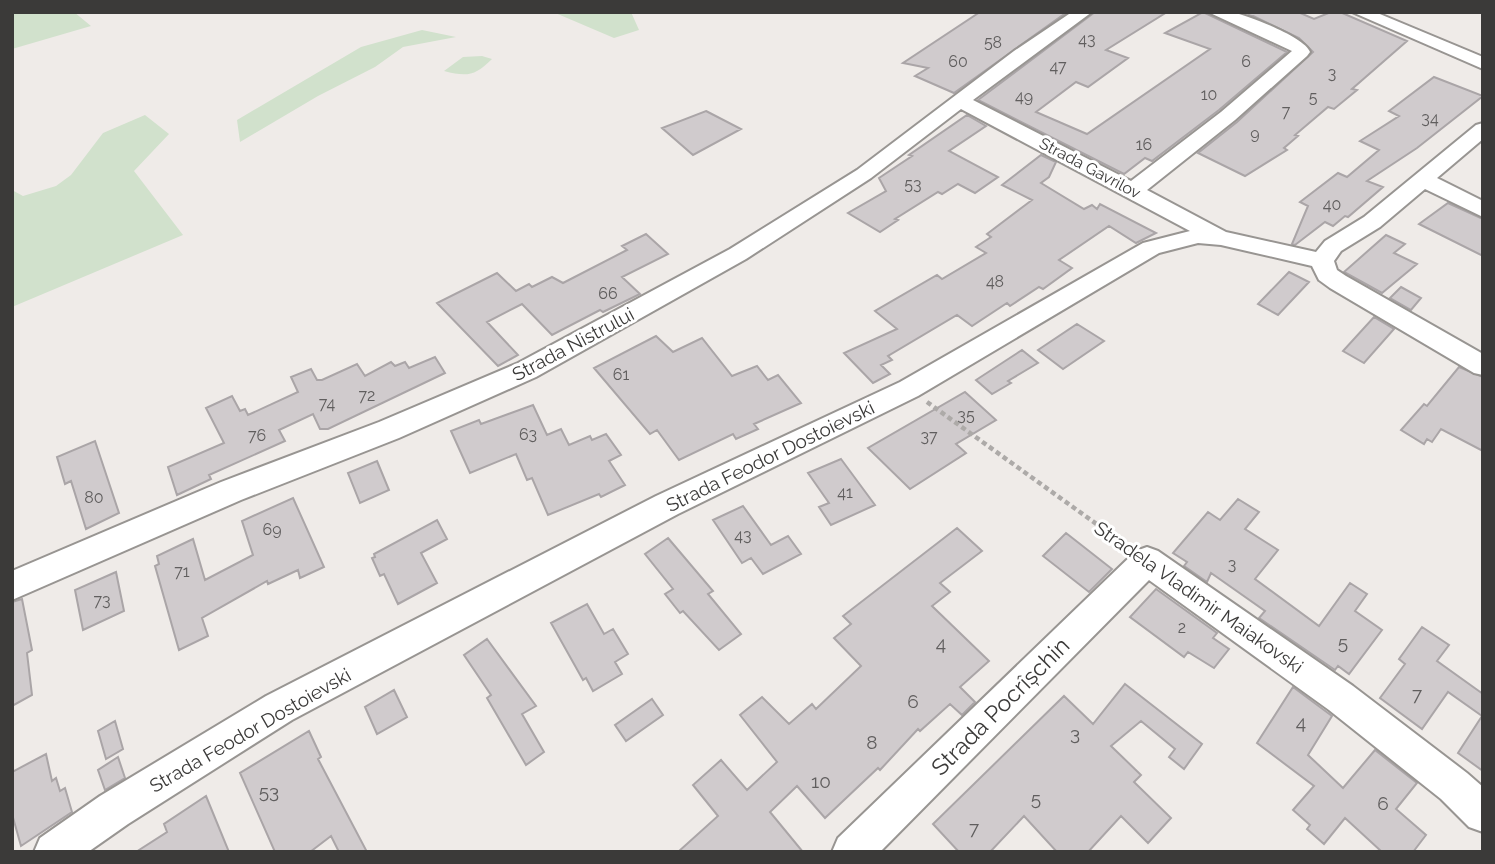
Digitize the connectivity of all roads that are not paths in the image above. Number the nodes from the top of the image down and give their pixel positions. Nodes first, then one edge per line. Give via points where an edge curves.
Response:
1 (1084, 12) edge
2 (1216, 12) edge
3 (1360, 12) edge
4 (1483, 64) edge
5 (959, 101) junction
6 (1483, 129) edge
7 (1424, 180) junction
8 (1132, 191) junction
9 (1483, 210) edge
10 (1221, 238) junction
11 (1322, 261) junction
12 (1483, 366) edge
13 (1147, 561) joint
14 (12, 586) edge
15 (1483, 813) edge
16 (54, 852) edge
17 (852, 852) edge

1 - 5 street, Strada Nistrului
2 - 8 street via 1295,44 1301,52
3 - 4 street
5 - 8 street, Strada Gavrilov
5 - 14 street, Strada Nistrului via 864,174 738,254 527,370
6 - 7 street
7 - 9 street
7 - 11 street via 1333,246
8 - 10 street, Strada Gavrilov
10 - 11 street, Strada Feodor Dostoievski
10 - 16 street, Strada Feodor Dostoievski via 1198,236 1151,248 909,389 667,505 279,708
11 - 12 street via 1327,274 1338,282
13 - 15 street, Stradela Vladimir Maiakovski via 1341,698
13 - 17 street, Strada Pocrîșchin

